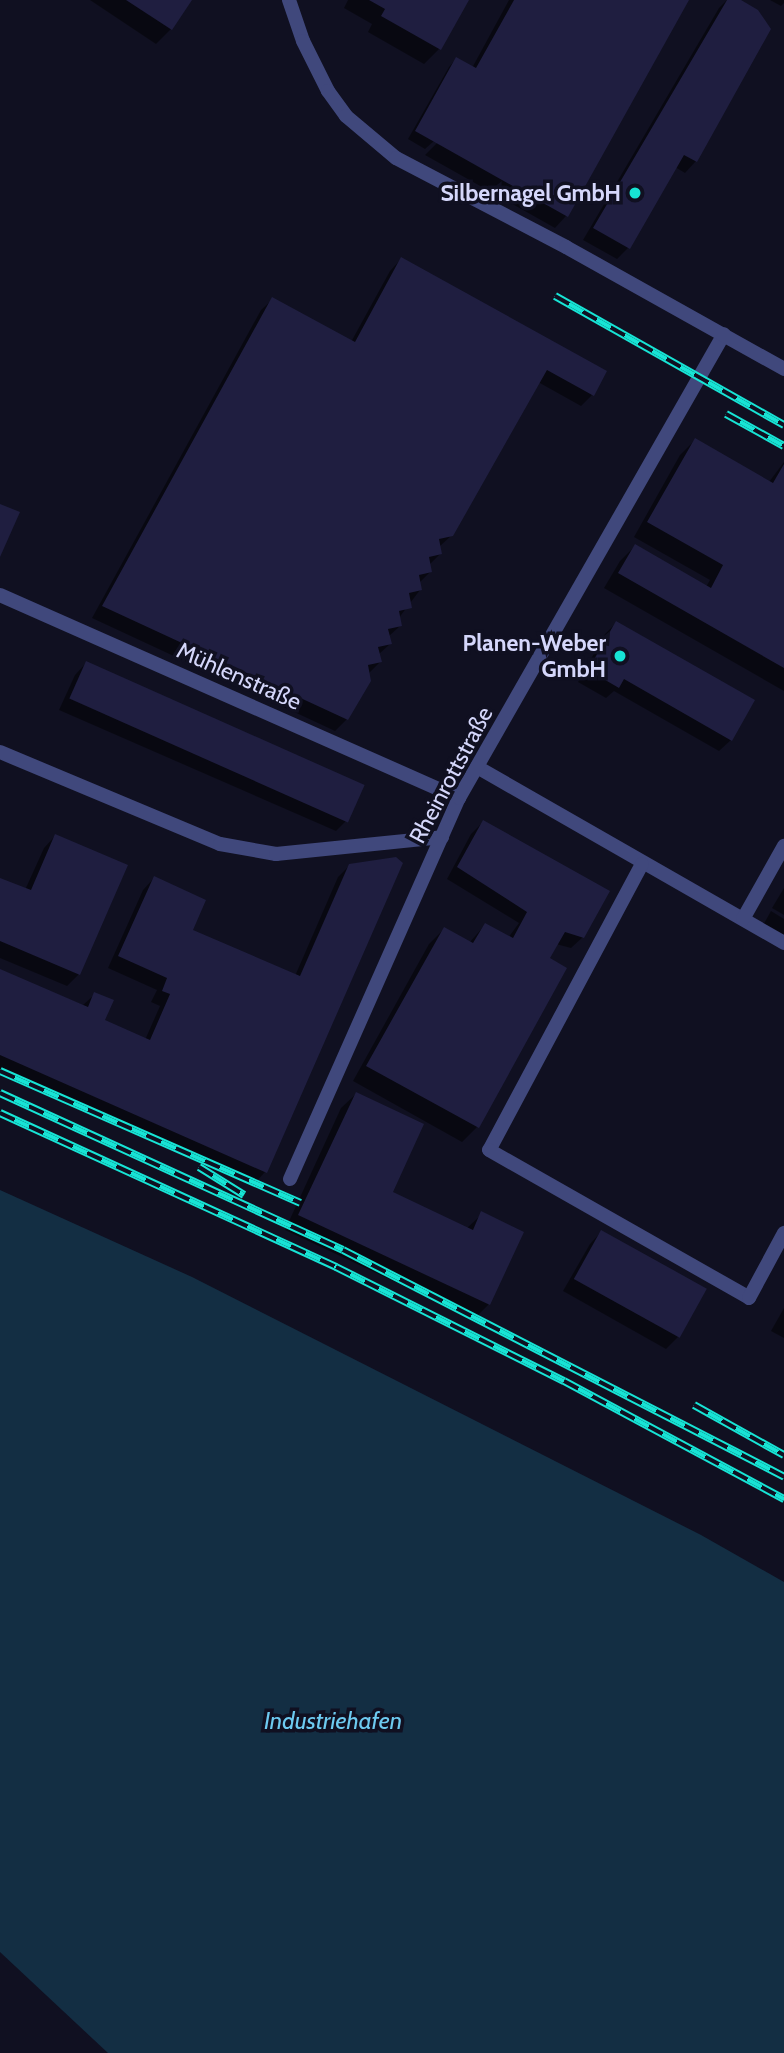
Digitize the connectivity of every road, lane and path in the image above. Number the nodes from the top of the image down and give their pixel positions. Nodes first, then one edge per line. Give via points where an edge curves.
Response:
1 (289, 0) edge
2 (724, 334) junction
3 (784, 369) edge
4 (0, 595) edge
5 (0, 752) edge
6 (477, 768) junction
7 (459, 798) junction
8 (442, 838) junction
9 (784, 846) edge
10 (642, 864) junction
11 (743, 919) junction
12 (784, 943) edge
13 (290, 1179) dead end
14 (784, 1233) edge

1 - 2 street via 315,69 328,90 346,116 386,150
2 - 3 street
2 - 6 street, Rheinrottstraße
4 - 7 street, Mühlenstraße
5 - 8 street via 220,844 276,854
6 - 7 street, Rheinrottstraße
6 - 10 street
7 - 8 street, Rheinrottstraße
8 - 13 street, Rheinrottstraße
9 - 11 street
10 - 11 street
10 - 14 street via 489,1150 749,1298
11 - 12 street

